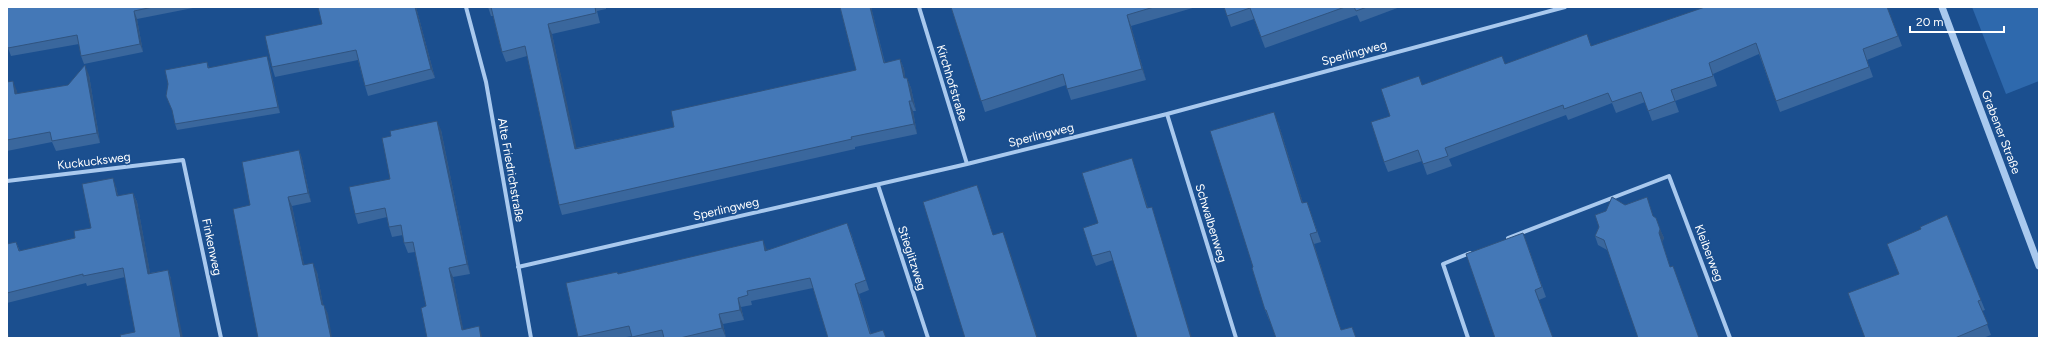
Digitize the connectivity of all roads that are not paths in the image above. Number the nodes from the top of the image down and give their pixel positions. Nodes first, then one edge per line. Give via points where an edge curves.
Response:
1 (466, 7) edge
2 (919, 7) edge
3 (1565, 7) edge
4 (1942, 7) edge
5 (1167, 114) junction
6 (183, 160) joint
7 (967, 164) junction
8 (7, 181) edge
9 (878, 185) junction
10 (1501, 241) edge
11 (1472, 252) edge
12 (2039, 266) edge
13 (518, 267) junction
14 (221, 338) edge
15 (531, 338) edge
16 (928, 338) edge
17 (1236, 338) edge
18 (1468, 338) edge
19 (1730, 338) edge

1 - 13 street, Alte Friedrichstraße via 486,82
2 - 7 street, Kirchhofstraße
3 - 5 street, Sperlingweg
4 - 12 street, Grabener Straße
5 - 7 street, Sperlingweg
5 - 17 street, Schwalbenweg
6 - 8 street, Kuckucksweg
6 - 14 street, Finkenweg
7 - 9 street, Sperlingweg
9 - 13 street, Sperlingweg
9 - 16 street, Stieglitzweg
10 - 19 street, Kleiberweg via 1669,176
11 - 18 street via 1443,264
13 - 15 street, Alte Friedrichstraße

